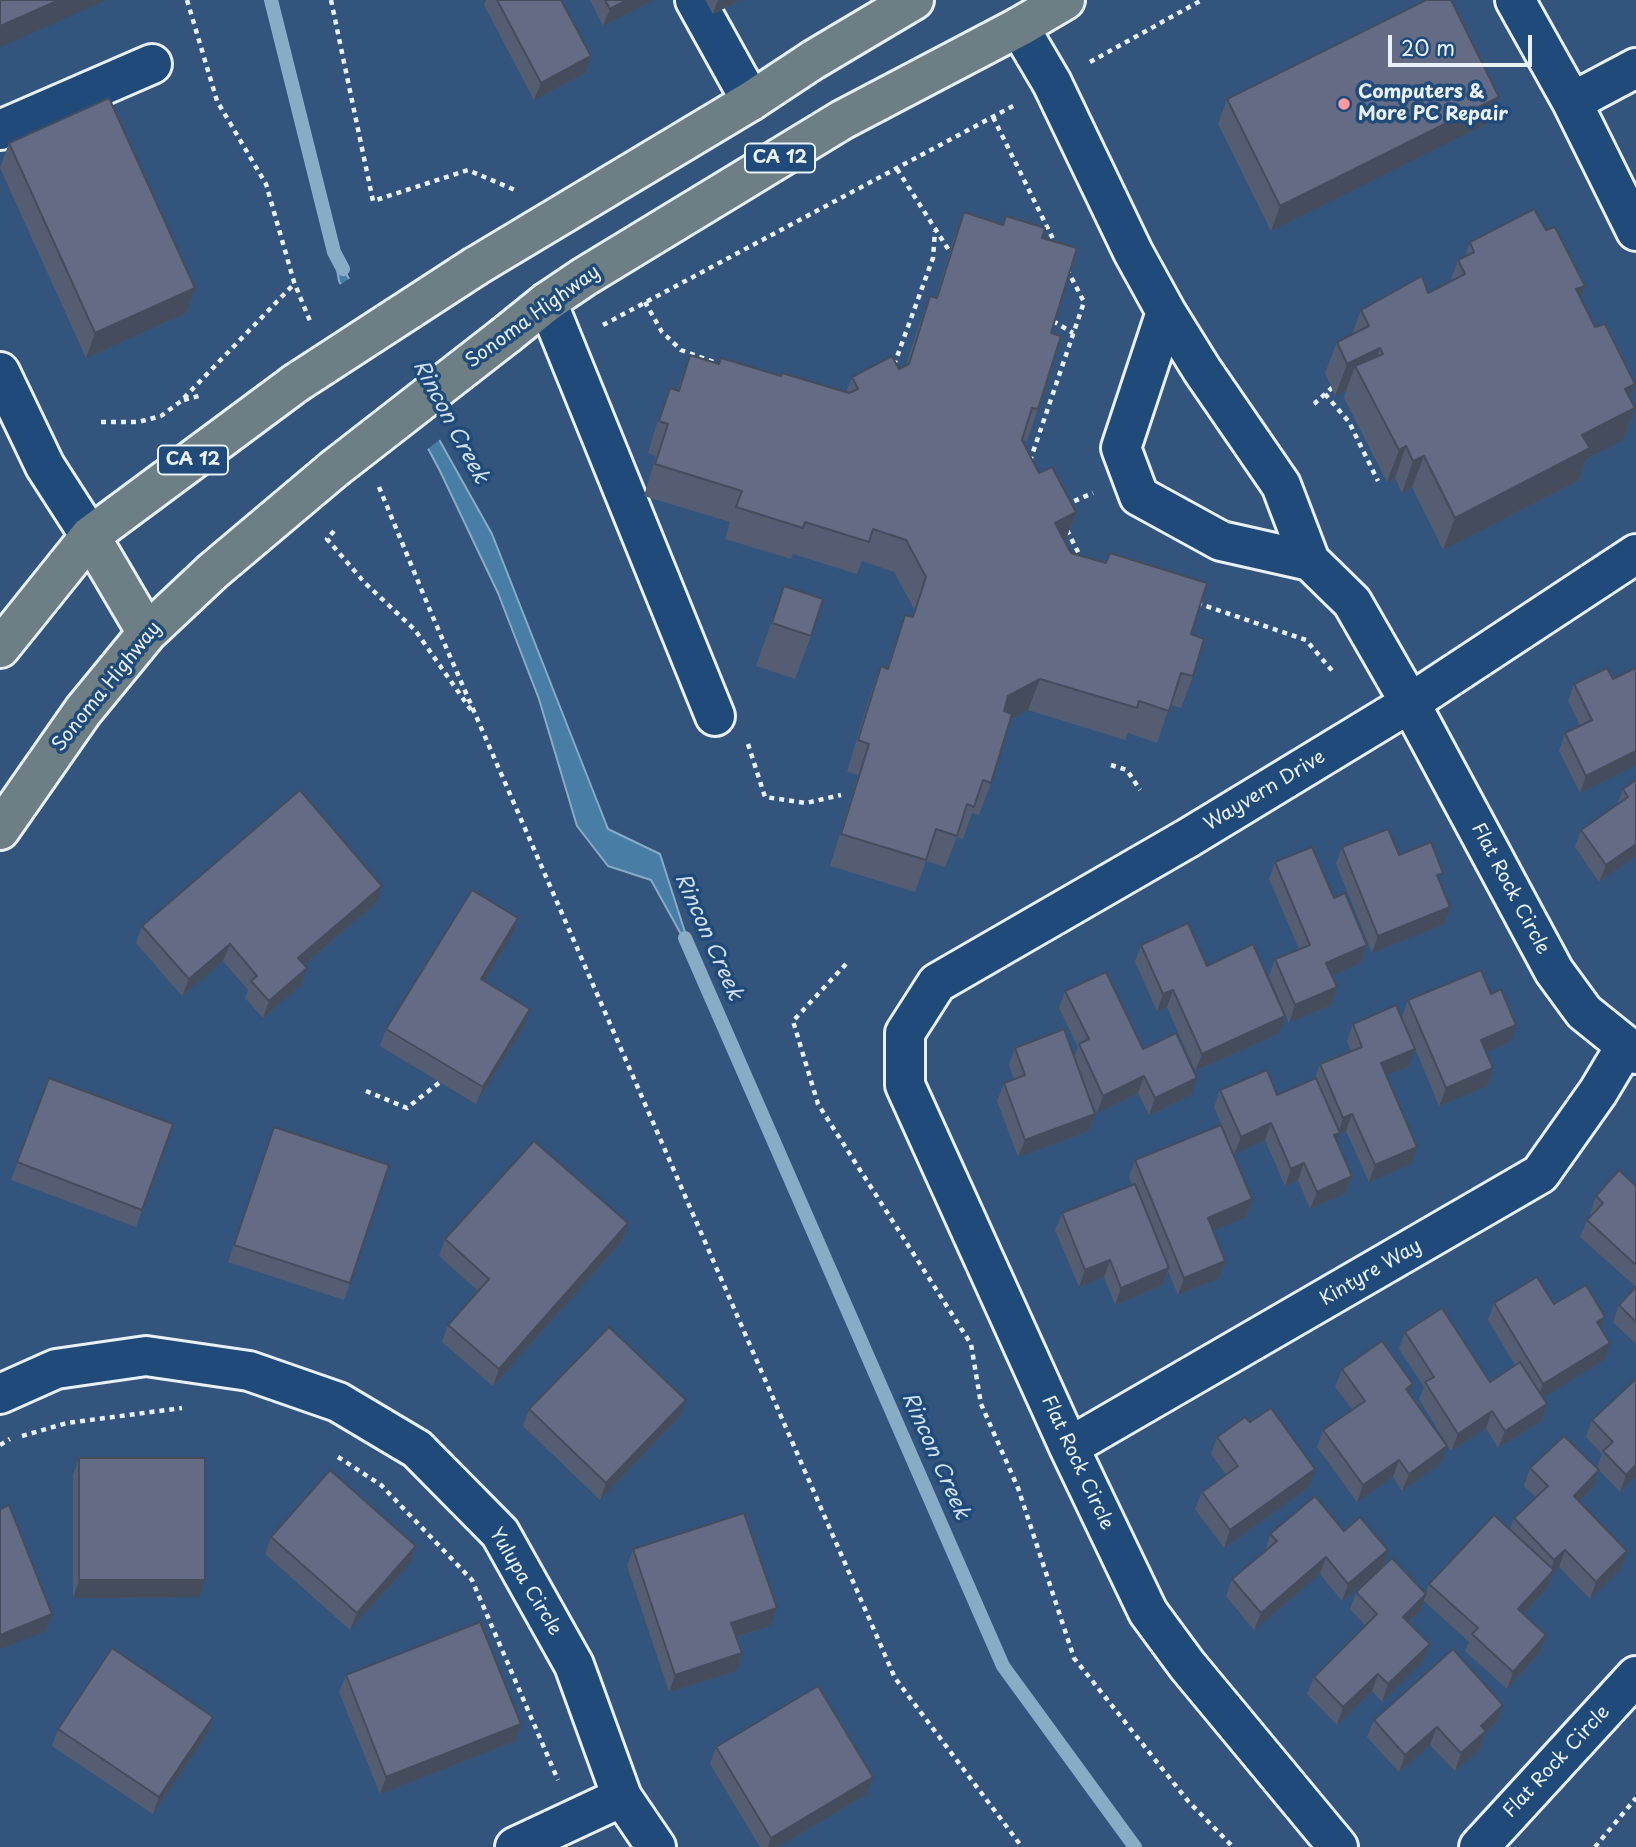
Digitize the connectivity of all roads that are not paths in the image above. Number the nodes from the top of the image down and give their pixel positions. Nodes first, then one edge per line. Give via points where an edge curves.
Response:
1 (695, 0) edge
2 (914, 0) edge
3 (1065, 0) edge
4 (1515, 0) edge
5 (1019, 27) junction
6 (152, 64) dead end
7 (1636, 68) edge
8 (751, 102) junction
9 (1572, 102) junction
10 (0, 130) edge
11 (1636, 231) edge
12 (547, 302) junction
13 (1167, 312) junction
14 (0, 372) edge
15 (90, 536) junction
16 (1636, 554) edge
17 (1311, 561) junction
18 (147, 633) junction
19 (0, 648) edge
20 (1410, 703) junction
21 (715, 716) dead end
22 (0, 830) edge
23 (905, 1033) joint
24 (1630, 1051) edge
25 (0, 1394) edge
26 (1069, 1447) junction
27 (1636, 1676) edge
28 (622, 1797) junction
29 (515, 1847) edge
30 (656, 1847) edge
31 (1338, 1847) edge
32 (1479, 1847) edge

1 - 8 street
2 - 8 main road, CA 12
3 - 5 main road, Sonoma Highway / CA 12
4 - 9 street
5 - 12 main road, Sonoma Highway / CA 12 via 842,120
5 - 13 street
6 - 10 street
7 - 9 street
8 - 15 main road, CA 12, bridge via 476,266 296,383
9 - 11 street
12 - 18 main road, Sonoma Highway / CA 12, bridge via 334,469
12 - 21 street
13 - 17 street via 1281,485
13 - 17 street via 1121,448 1139,496 1221,541
14 - 15 street via 45,466
15 - 18 main road
15 - 19 main road, CA 12
16 - 20 street, Wayvern Drive
17 - 20 street, Flat Rock Circle via 1352,603
18 - 22 main road, Sonoma Highway / CA 12 via 83,711
20 - 23 street, Wayvern Drive via 937,983
20 - 24 street, Flat Rock Circle via 1554,971 1584,1012
23 - 26 street, Flat Rock Circle via 905,1085
24 - 26 street, Kintyre Way via 1540,1174
25 - 28 street, Yulupa Circle via 56,1369 146,1356 261,1375 338,1402 417,1450 500,1533 574,1665
26 - 31 street, Flat Rock Circle via 1148,1612
27 - 32 street, Flat Rock Circle
28 - 29 street
28 - 30 street, Yulupa Circle

